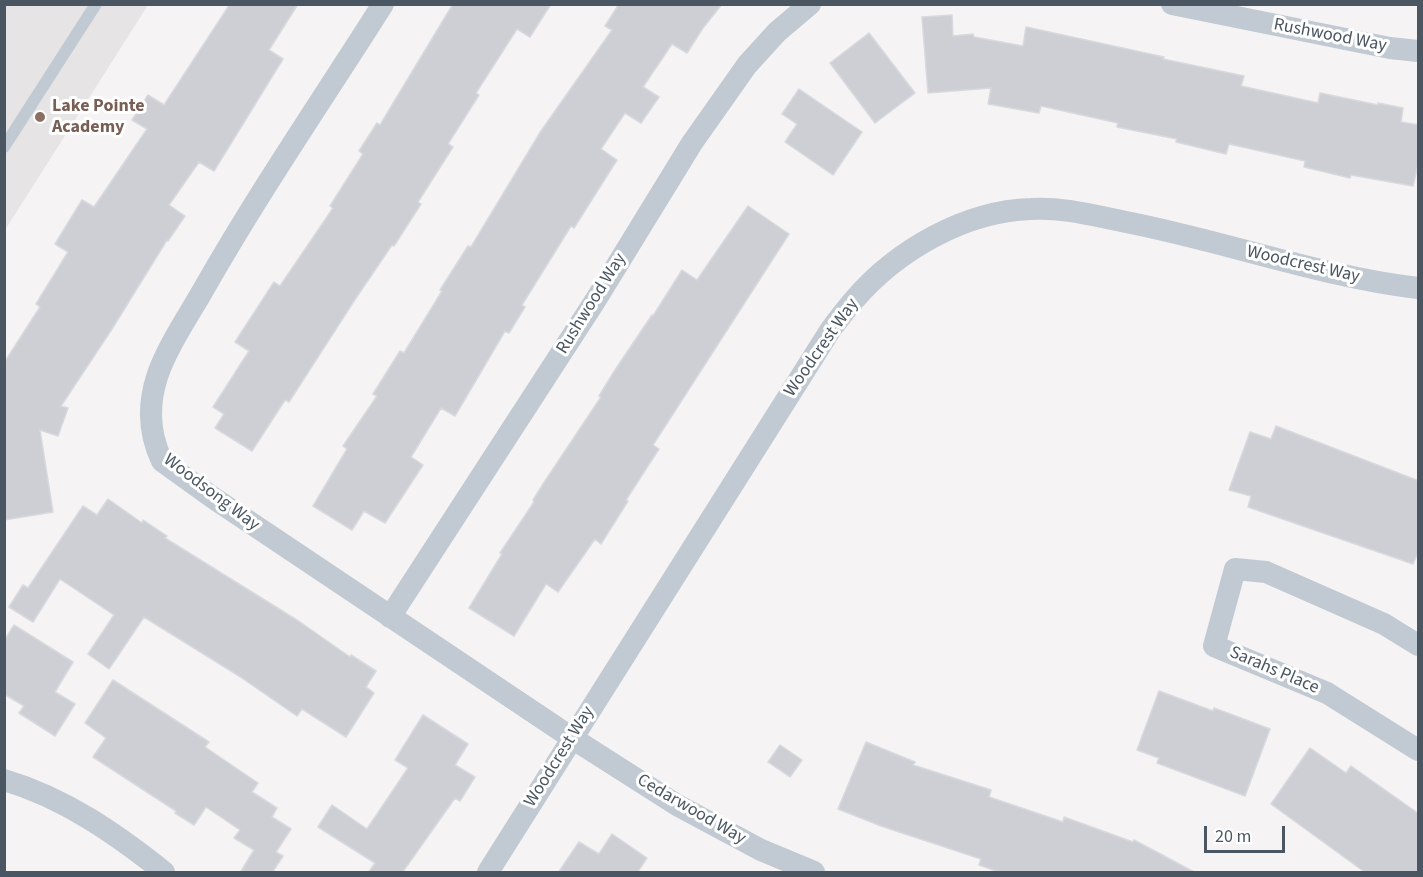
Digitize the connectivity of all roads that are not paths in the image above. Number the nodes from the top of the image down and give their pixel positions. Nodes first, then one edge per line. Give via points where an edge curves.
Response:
1 (96, 4) edge
2 (383, 4) edge
3 (810, 4) edge
4 (1172, 4) edge
5 (1419, 51) edge
6 (4, 147) edge
7 (1419, 288) edge
8 (390, 617) junction
9 (1419, 645) edge
10 (572, 738) junction
11 (1419, 750) edge
12 (4, 780) edge
13 (165, 873) edge
14 (488, 873) edge
15 (814, 873) edge

1 - 6 lane
2 - 8 street, Woodsong Way via 229,245 157,375 151,413 154,440 162,461
3 - 8 street, Rushwood Way via 747,65 692,144
4 - 5 street, Rushwood Way
7 - 10 street, Woodcrest Way via 1383,284 1156,228 1069,211 1006,211 960,225 927,241 891,264 854,299 831,329
8 - 10 street, Woodsong Way
9 - 11 street, Sarahs Place via 1384,624 1266,572 1235,569 1214,646 1327,693
10 - 14 street, Woodcrest Way
10 - 15 street, Cedarwood Way via 677,805
12 - 13 street via 83,814

